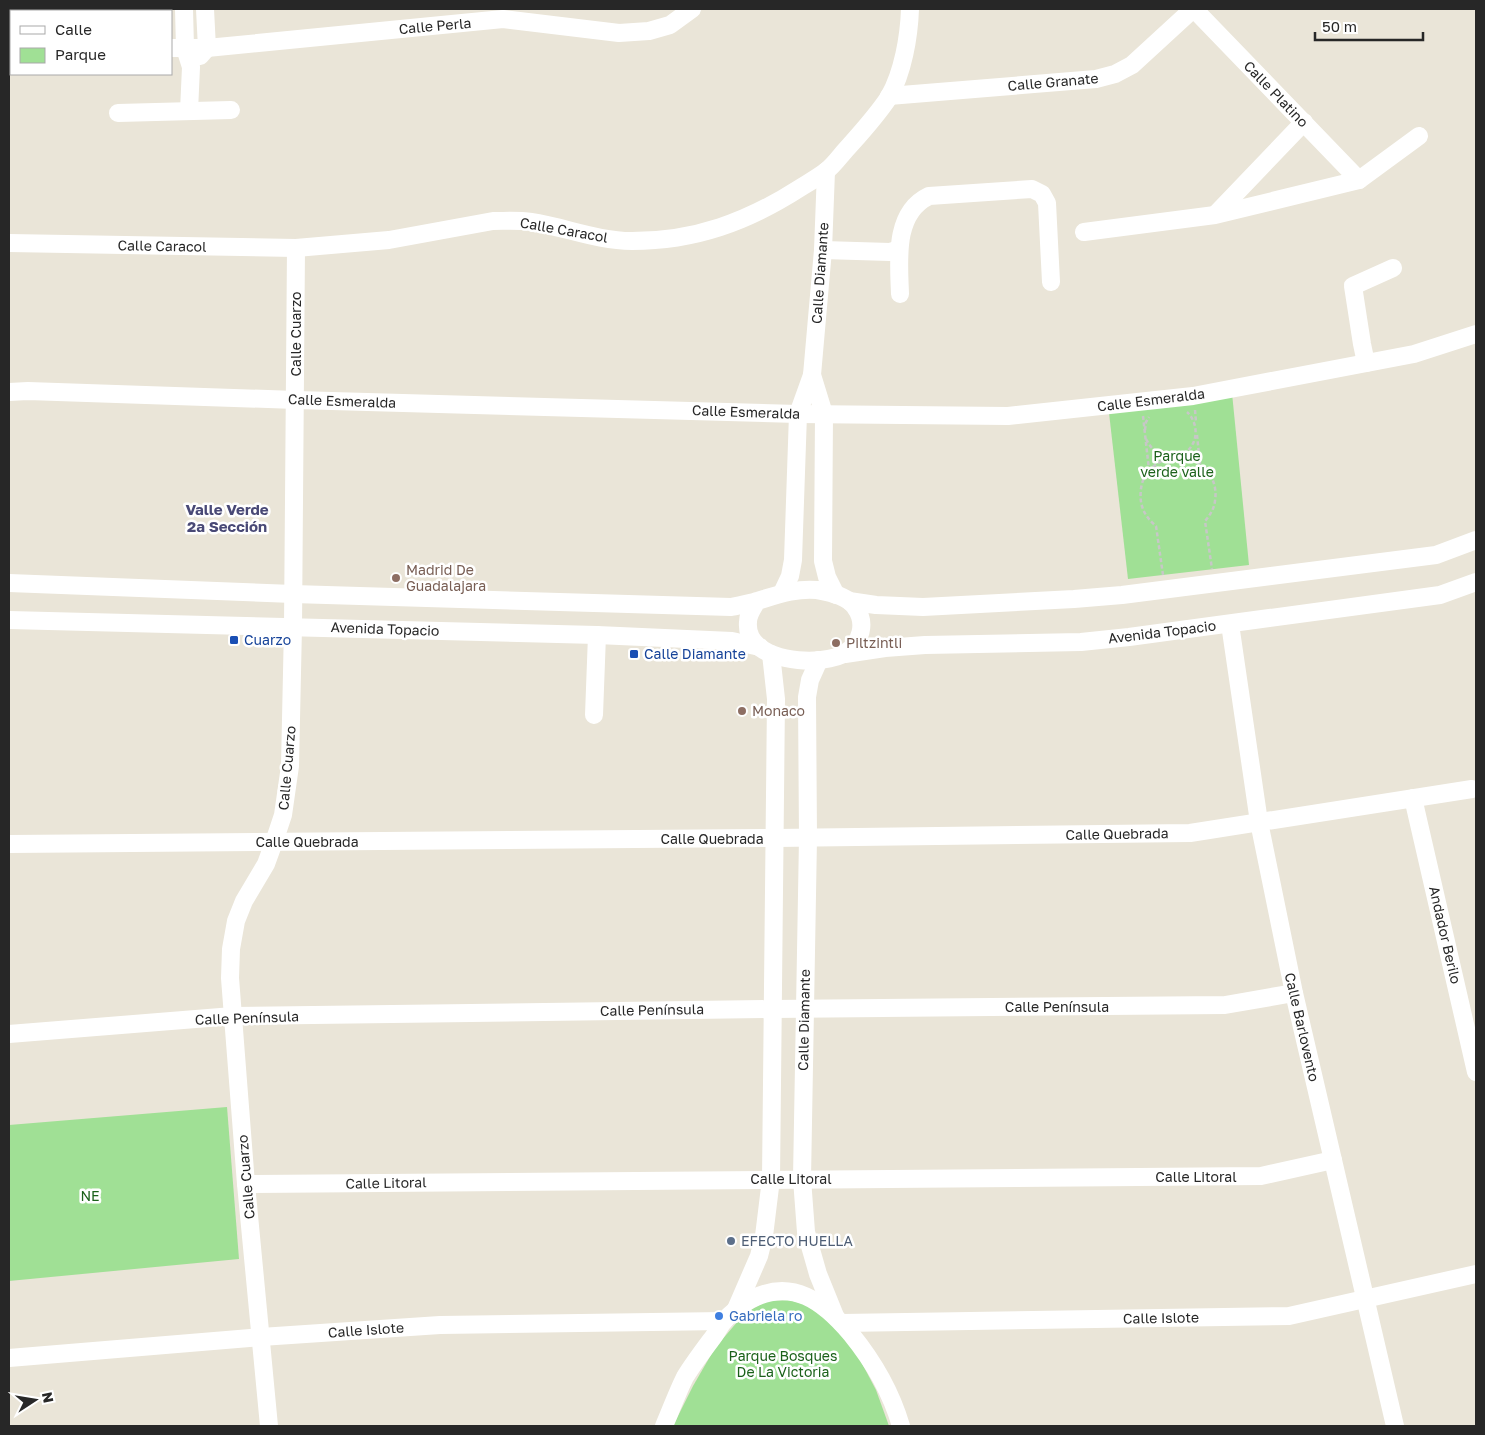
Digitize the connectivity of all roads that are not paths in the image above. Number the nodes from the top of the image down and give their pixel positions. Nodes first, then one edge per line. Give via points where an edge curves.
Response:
1 (184, 9) edge
2 (205, 9) edge
3 (692, 9) edge
4 (910, 9) edge
5 (1194, 9) edge
6 (178, 48) edge
7 (206, 48) junction
8 (191, 67) junction
9 (889, 96) junction
10 (231, 110) dead end
11 (189, 111) junction
12 (118, 113) dead end
13 (1304, 122) junction
14 (1419, 136) dead end
15 (826, 171) junction
16 (1359, 180) junction
17 (1215, 215) junction
18 (1084, 232) dead end
19 (9, 244) edge
20 (296, 248) junction
21 (823, 250) junction
22 (898, 250) junction
23 (1393, 268) dead end
24 (1051, 282) dead end
25 (900, 294) dead end
26 (1476, 334) edge
27 (1366, 363) junction
28 (812, 375) junction
29 (9, 392) edge
30 (296, 400) junction
31 (798, 414) junction
32 (824, 414) junction
33 (1476, 540) edge
34 (1476, 582) edge
35 (9, 583) edge
36 (782, 593) junction
37 (293, 594) junction
38 (842, 598) junction
39 (757, 601) junction
40 (9, 620) edge
41 (1230, 624) junction
42 (293, 626) junction
43 (597, 635) junction
44 (765, 651) junction
45 (845, 654) junction
46 (819, 660) junction
47 (594, 715) dead end
48 (1472, 789) dead end
49 (1413, 798) junction
50 (1259, 822) junction
51 (776, 838) junction
52 (808, 838) junction
53 (274, 842) junction
54 (9, 844) edge
55 (1294, 993) junction
56 (772, 1009) junction
57 (804, 1009) junction
58 (233, 1016) junction
59 (9, 1034) edge
60 (1476, 1072) edge
61 (1333, 1160) junction
62 (771, 1179) junction
63 (802, 1179) junction
64 (246, 1184) junction
65 (1476, 1274) edge
66 (1366, 1298) junction
67 (730, 1315) junction
68 (839, 1319) junction
69 (261, 1337) junction
70 (9, 1358) edge
71 (270, 1426) edge
72 (664, 1426) edge
73 (901, 1426) edge
74 (1396, 1426) edge

1 - 6 street
2 - 7 street
3 - 7 street, Calle Perla via 670,25 649,31 619,33 503,19
4 - 9 street, Calle Caracol via 902,66
5 - 9 street, Calle Granate via 1132,65 1105,77
5 - 13 street, Calle Platino
6 - 7 street, Calle Perla
6 - 8 street
7 - 8 street
8 - 11 street
9 - 15 street, Calle Caracol via 863,131
10 - 11 street
11 - 12 street
13 - 16 street, Calle Platino
13 - 17 street
14 - 16 street
15 - 20 street, Calle Caracol via 782,200 750,216 710,231 682,236 630,241 510,220 389,240
15 - 21 street, Calle Diamante
16 - 17 street
17 - 18 street
19 - 20 street, Calle Caracol
20 - 30 street, Calle Cuarzo
21 - 22 street
21 - 28 street, Calle Diamante
22 - 24 street via 908,218 922,199 1032,189 1042,194 1047,203
22 - 25 street
23 - 27 street via 1353,286
26 - 27 street, Calle Esmeralda via 1414,354
27 - 32 street, Calle Esmeralda via 1146,408 1008,416
28 - 31 street, Calle Diamante
28 - 32 street, Calle Diamante
29 - 30 street, Calle Esmeralda
30 - 31 street, Calle Esmeralda
30 - 37 street, Calle Cuarzo
31 - 32 street, Calle Esmeralda
31 - 36 street, Calle Diamante via 793,560
32 - 38 street, Calle Diamante via 823,561 828,577
33 - 38 street via 1436,555 1122,595 923,608 876,605
34 - 41 street, Avenida Topacio via 1440,595
35 - 37 street
36 - 38 street via 816,590
36 - 39 street
37 - 39 street via 731,607
37 - 42 street, Calle Cuarzo
38 - 45 street via 855,606 861,631 859,639
39 - 44 street via 750,612 750,636
40 - 42 street, Avenida Topacio
41 - 45 street, Avenida Topacio via 1130,638 925,645
41 - 50 street, Calle Barlovento
42 - 43 street, Avenida Topacio
42 - 53 street, Calle Cuarzo via 290,766 283,815
43 - 44 street, Avenida Topacio via 732,641
43 - 47 street
44 - 46 street via 800,661
44 - 51 street via 776,699
45 - 46 street
46 - 52 street, Calle Diamante via 810,680 808,697
48 - 49 street, Calle Quebrada
49 - 50 street, Calle Quebrada
49 - 60 street, Andador Berilo
50 - 52 street, Calle Quebrada via 1190,833
50 - 55 street, Calle Barlovento
51 - 52 street, Calle Quebrada
51 - 53 street, Calle Quebrada
51 - 56 street
52 - 57 street, Calle Diamante
53 - 54 street, Calle Quebrada
53 - 58 street, Calle Cuarzo via 236,921 230,978
55 - 57 street, Calle Península via 1225,1005
55 - 61 street, Calle Barlovento
56 - 57 street, Calle Península
56 - 58 street, Calle Península
56 - 62 street
57 - 63 street, Calle Diamante
58 - 59 street, Calle Península
58 - 64 street, Calle Cuarzo
61 - 63 street, Calle Litoral via 1261,1176
61 - 66 street, Calle Barlovento
62 - 63 street, Calle Litoral
62 - 64 street, Calle Litoral
62 - 67 street via 759,1256
63 - 68 street, Calle Diamante via 806,1232 818,1274
64 - 69 street, Calle Cuarzo
65 - 66 street, Calle Islote
66 - 68 street, Calle Islote via 1289,1316
66 - 74 street, Calle Barlovento
67 - 68 street via 762,1294 790,1291 816,1301
67 - 69 street, Calle Islote via 440,1325
67 - 72 street via 685,1377
68 - 73 street via 875,1367
69 - 70 street, Calle Islote
69 - 71 street, Calle Cuarzo

